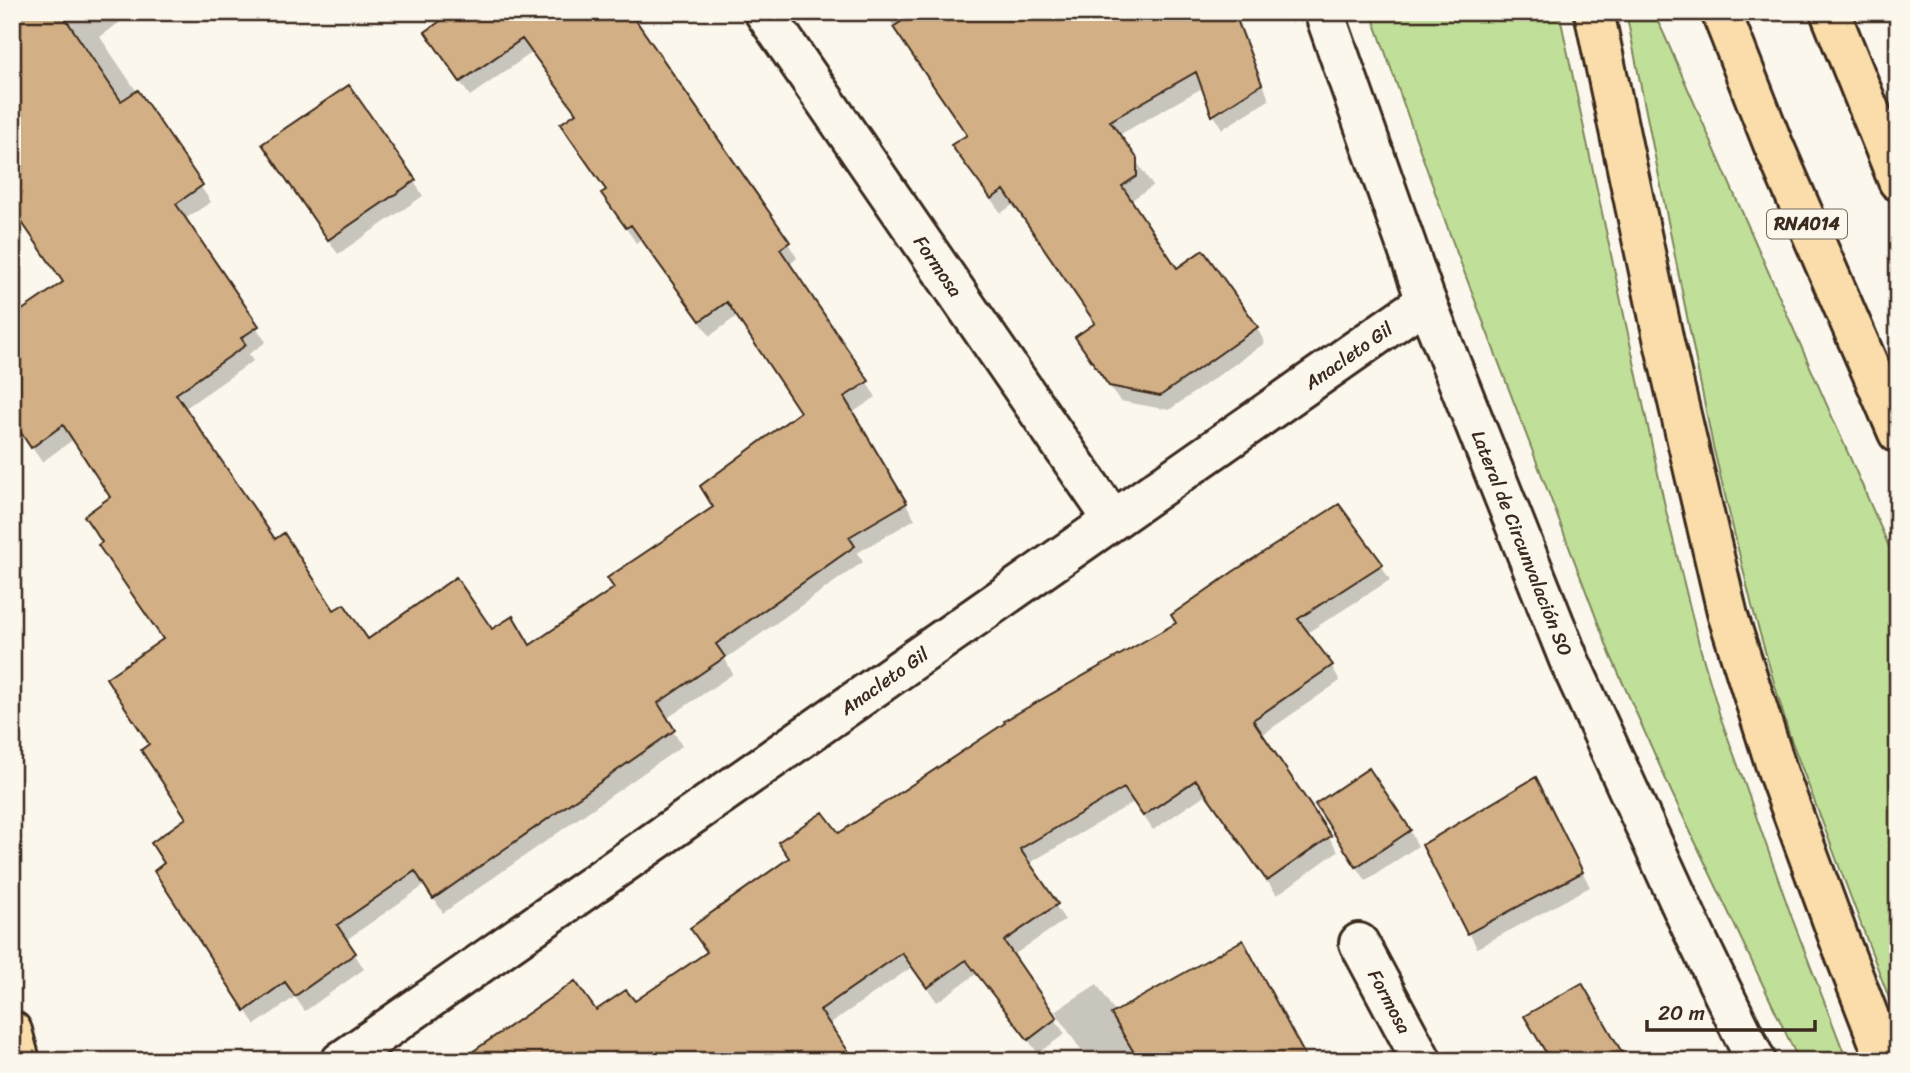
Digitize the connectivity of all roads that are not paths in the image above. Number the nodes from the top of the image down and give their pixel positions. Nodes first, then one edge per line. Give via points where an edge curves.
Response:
1 (764, 12) edge
2 (1324, 12) edge
3 (1594, 12) edge
4 (1721, 12) edge
5 (1830, 12) edge
6 (1898, 181) edge
7 (1426, 300) junction
8 (1898, 433) edge
9 (1113, 520) junction
10 (1359, 943) dead end
11 (12, 1031) edge
12 (20, 1061) edge
13 (341, 1061) edge
14 (1422, 1061) edge
15 (1756, 1061) edge
16 (1886, 1061) edge

1 - 9 street, Formosa
2 - 7 street, Lateral de Circunvalación SO
3 - 16 main road via 1728,616 1778,774
4 - 8 main road, RNA014
5 - 6 main road
7 - 9 street, Anacleto Gil
7 - 15 street, Lateral de Circunvalación SO via 1569,660
9 - 13 street, Anacleto Gil
10 - 14 street, Formosa
11 - 12 main road

